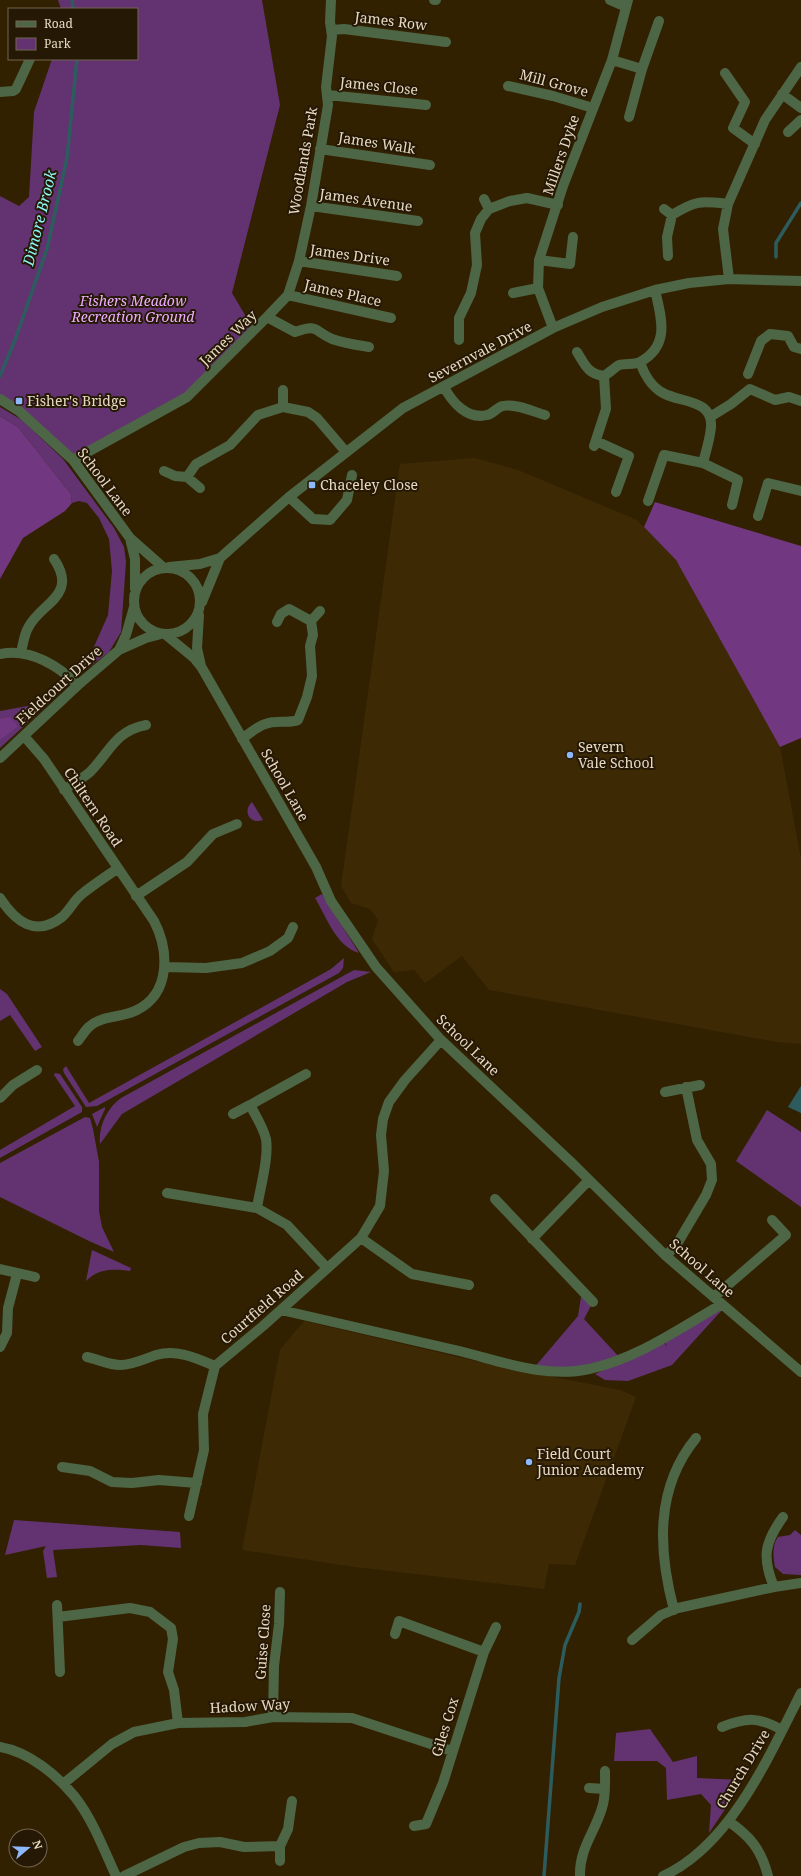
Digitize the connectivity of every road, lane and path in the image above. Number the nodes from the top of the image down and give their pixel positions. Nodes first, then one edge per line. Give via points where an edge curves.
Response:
1 (331, 0) edge
2 (610, 0) edge
3 (627, 4) edge
4 (659, 21) dead end
5 (332, 30) junction
6 (446, 42) dead end
7 (30, 60) edge
8 (612, 60) junction
9 (801, 67) edge
10 (642, 69) junction
11 (725, 73) dead end
12 (507, 85) dead end
13 (0, 92) edge
14 (782, 94) junction
15 (328, 95) junction
16 (426, 105) dead end
17 (593, 108) junction
18 (801, 108) edge
19 (629, 117) dead end
20 (801, 120) edge
21 (788, 132) dead end
22 (755, 144) junction
23 (320, 148) junction
24 (430, 165) dead end
25 (484, 199) dead end
26 (728, 204) junction
27 (558, 205) junction
28 (311, 206) junction
29 (490, 209) junction
30 (664, 209) dead end
31 (672, 215) junction
32 (418, 221) dead end
33 (573, 237) dead end
34 (668, 256) dead end
35 (539, 260) junction
36 (299, 261) junction
37 (397, 276) dead end
38 (729, 279) junction
39 (801, 281) edge
40 (538, 288) junction
41 (655, 290) junction
42 (513, 294) dead end
43 (288, 295) junction
44 (267, 317) junction
45 (391, 318) dead end
46 (553, 328) junction
47 (459, 340) dead end
48 (369, 347) dead end
49 (801, 350) edge
50 (577, 352) dead end
51 (640, 362) junction
52 (748, 374) dead end
53 (604, 376) junction
54 (444, 387) junction
55 (283, 390) dead end
56 (1, 400) edge
57 (801, 401) edge
58 (284, 406) junction
59 (545, 415) dead end
60 (710, 417) junction
61 (346, 452) junction
62 (74, 460) junction
63 (703, 463) junction
64 (164, 471) dead end
65 (352, 475) dead end
66 (186, 477) junction
67 (200, 488) dead end
68 (801, 491) edge
69 (616, 492) dead end
70 (289, 497) junction
71 (648, 500) dead end
72 (732, 505) dead end
73 (758, 516) dead end
74 (130, 538) junction
75 (220, 558) junction
76 (54, 559) dead end
77 (166, 568) junction
78 (135, 590) junction
79 (134, 607) junction
80 (200, 607) junction
81 (320, 612) dead end
82 (311, 621) junction
83 (277, 622) dead end
84 (163, 634) junction
85 (119, 650) junction
86 (21, 652) junction
87 (0, 654) edge
88 (202, 668) junction
89 (78, 685) junction
90 (146, 725) dead end
91 (24, 736) junction
92 (242, 739) junction
93 (0, 758) edge
94 (64, 790) junction
95 (237, 824) dead end
96 (117, 869) junction
97 (136, 896) junction
98 (0, 898) edge
99 (293, 926) dead end
100 (166, 967) junction
101 (78, 1040) dead end
102 (441, 1040) junction
103 (37, 1070) dead end
104 (306, 1074) dead end
105 (700, 1084) dead end
106 (686, 1087) junction
107 (665, 1092) dead end
108 (0, 1098) edge
109 (250, 1105) junction
110 (233, 1114) dead end
111 (589, 1180) junction
112 (167, 1193) dead end
113 (495, 1199) dead end
114 (257, 1208) junction
115 (772, 1220) dead end
116 (362, 1238) junction
117 (532, 1239) junction
118 (666, 1256) junction
119 (327, 1268) junction
120 (0, 1269) edge
121 (17, 1274) junction
122 (35, 1277) dead end
123 (469, 1285) dead end
124 (714, 1297) junction
125 (593, 1302) dead end
126 (722, 1304) junction
127 (281, 1310) junction
128 (0, 1347) edge
129 (87, 1357) dead end
130 (215, 1366) junction
131 (801, 1372) edge
132 (696, 1438) dead end
133 (62, 1467) dead end
134 (197, 1484) junction
135 (189, 1516) dead end
136 (782, 1517) dead end
137 (801, 1584) edge
138 (774, 1587) junction
139 (280, 1592) dead end
140 (57, 1605) dead end
141 (674, 1610) junction
142 (58, 1618) junction
143 (496, 1627) dead end
144 (395, 1634) dead end
145 (632, 1640) dead end
146 (484, 1652) junction
147 (60, 1672) dead end
148 (801, 1693) edge
149 (273, 1717) junction
150 (178, 1723) junction
151 (722, 1727) dead end
152 (782, 1730) junction
153 (0, 1747) edge
154 (452, 1751) junction
155 (605, 1771) dead end
156 (63, 1784) junction
157 (589, 1788) dead end
158 (604, 1789) junction
159 (292, 1801) dead end
160 (728, 1822) junction
161 (414, 1826) dead end
162 (280, 1846) junction
163 (280, 1861) dead end
164 (116, 1876) edge
165 (124, 1876) edge
166 (580, 1876) edge
167 (663, 1876) edge
168 (768, 1876) edge

1 - 5 street, Woodlands Park
2 - 3 street
3 - 8 street, Millers Dyke
4 - 10 street
5 - 6 street, James Row via 344,29
5 - 15 street, Woodlands Park via 326,88
7 - 13 street via 16,89
8 - 10 street
8 - 17 street, Millers Dyke
9 - 14 street
10 - 19 street
11 - 22 street via 745,102 728,129
12 - 17 street, Mill Grove
14 - 18 street
14 - 22 street via 765,120
15 - 16 street, James Close
15 - 23 street, Woodlands Park
17 - 27 street, Millers Dyke
20 - 21 street
22 - 26 street
23 - 24 street, James Walk
23 - 28 street, Woodlands Park
25 - 29 street
26 - 31 street via 701,201 691,203
26 - 38 street via 723,229
27 - 29 street via 527,198
27 - 35 street, Millers Dyke
28 - 32 street, James Avenue
28 - 36 street, Woodlands Park
29 - 47 street via 475,233 477,265 471,293 460,318
30 - 31 street
31 - 34 street via 667,237
33 - 35 street via 570,269
35 - 40 street, Millers Dyke
36 - 37 street, James Drive
36 - 43 street, Woodlands Park
38 - 39 street, Severnvale Drive
38 - 41 street, Severnvale Drive
40 - 42 street
40 - 46 street, Millers Dyke
41 - 46 street, Severnvale Drive via 602,307
41 - 51 street via 663,329 659,343
43 - 44 street, Woodlands Park
43 - 45 street, James Place
44 - 48 street, James Way via 295,332 308,327 320,330 332,339
44 - 62 street, James Way via 187,397
46 - 54 street, Severnvale Drive
49 - 52 street via 794,347 788,336 770,334 761,341
50 - 53 street via 588,370 595,375
51 - 53 street via 620,365
51 - 60 street via 643,372 655,387 664,394 698,403
53 - 69 street via 606,409 595,444 629,456
54 - 59 street via 454,403 473,415 488,415 503,406 510,406
54 - 61 street, Severnvale Drive via 403,408
55 - 58 street
56 - 62 street, School Lane via 19,411
57 - 60 street via 789,397 775,400 750,389
58 - 61 street via 308,412 318,418
58 - 66 street via 258,416 230,445 196,464
60 - 63 street via 711,427
61 - 70 street, Severnvale Drive
62 - 74 street, School Lane
63 - 71 street via 664,455
63 - 72 street via 738,480
64 - 66 street
65 - 70 street via 347,500 331,525 312,519
66 - 67 street
68 - 73 street via 768,483
70 - 75 street, Severnvale Drive
74 - 77 street, School Lane
74 - 78 street, School Lane via 135,559
75 - 77 street, Severnvale Drive via 200,564
75 - 80 street, Severnvale Drive
76 - 86 street via 59,566 61,590 27,629
77 - 78 street via 146,575
77 - 80 street via 178,569 193,580 199,592
78 - 79 street
79 - 84 street via 145,627
79 - 85 street, Fieldcourt Drive
80 - 84 street via 195,620 187,628 177,633
80 - 88 street, School Lane via 197,648
81 - 82 street
82 - 83 street via 288,609 281,614
82 - 92 street via 312,676 298,720 291,723 268,723
84 - 85 street, Fieldcourt Drive via 146,638
84 - 88 street, School Lane via 194,658
85 - 89 street, Fieldcourt Drive
86 - 87 street
86 - 89 street via 38,656
88 - 92 street, School Lane
89 - 91 street, Fieldcourt Drive
90 - 94 street via 134,727 117,738 89,773
91 - 93 street, Fieldcourt Drive
91 - 94 street, Chiltern Road
92 - 102 street, School Lane via 316,868 331,901 376,967
94 - 96 street, Chiltern Road
95 - 97 street via 213,834 187,862
96 - 97 street, Chiltern Road
96 - 98 street via 81,894 63,916 45,926 26,925 10,913
97 - 100 street, Chiltern Road via 162,936
99 - 100 street via 288,938 242,963 206,968
100 - 101 street, Chiltern Road via 150,1000 137,1010 101,1020 90,1026
102 - 111 street, School Lane
102 - 116 street, Courtfield Road via 389,1102 383,1118 381,1135 384,1171 380,1206
103 - 108 street via 13,1085
104 - 109 street
105 - 106 street
106 - 107 street
106 - 118 street via 697,1140 711,1164 712,1180 677,1244
109 - 110 street
109 - 114 street via 266,1140
111 - 117 street
111 - 118 street, School Lane
112 - 114 street
113 - 117 street
114 - 119 street via 287,1225
115 - 124 street via 786,1235
116 - 119 street, Courtfield Road
116 - 123 street via 412,1274
117 - 125 street
118 - 124 street, School Lane
119 - 127 street, Courtfield Road
120 - 121 street
121 - 122 street
121 - 128 street via 8,1308 6,1333
124 - 126 street, School Lane
126 - 127 street via 649,1346 616,1361 588,1369 557,1372 497,1362
126 - 131 street, School Lane
127 - 130 street, Courtfield Road
129 - 130 street via 120,1365 173,1353 189,1355
130 - 134 street via 203,1414 204,1450
132 - 141 street via 686,1451 665,1504 663,1554 666,1580
133 - 134 street via 90,1471 112,1482 159,1480
134 - 135 street
136 - 138 street via 771,1533 767,1545 766,1560
137 - 138 street
138 - 141 street
139 - 149 street, Guise Close
140 - 142 street
141 - 145 street via 661,1615
142 - 147 street
142 - 150 street via 130,1608 150,1612 172,1628 168,1672 174,1690
143 - 146 street, Giles Cox
144 - 146 street via 400,1621
146 - 154 street, Giles Cox
148 - 152 street, Church Drive
149 - 150 street, Hadow Way via 245,1722
149 - 154 street, Hadow Way via 352,1718
150 - 156 street, Hadow Way via 134,1732 112,1744
151 - 152 street, Church Drive via 750,1719 764,1721
152 - 160 street, Church Drive
153 - 156 street via 32,1760
154 - 161 street, Giles Cox via 443,1783 426,1824
155 - 158 street
156 - 164 street via 84,1811
157 - 158 street
158 - 166 street via 602,1807 582,1855
159 - 162 street via 288,1829
160 - 167 street, Church Drive via 708,1845
160 - 168 street, Church Drive via 753,1841
162 - 163 street
162 - 165 street via 244,1847 220,1842 199,1843 184,1847

